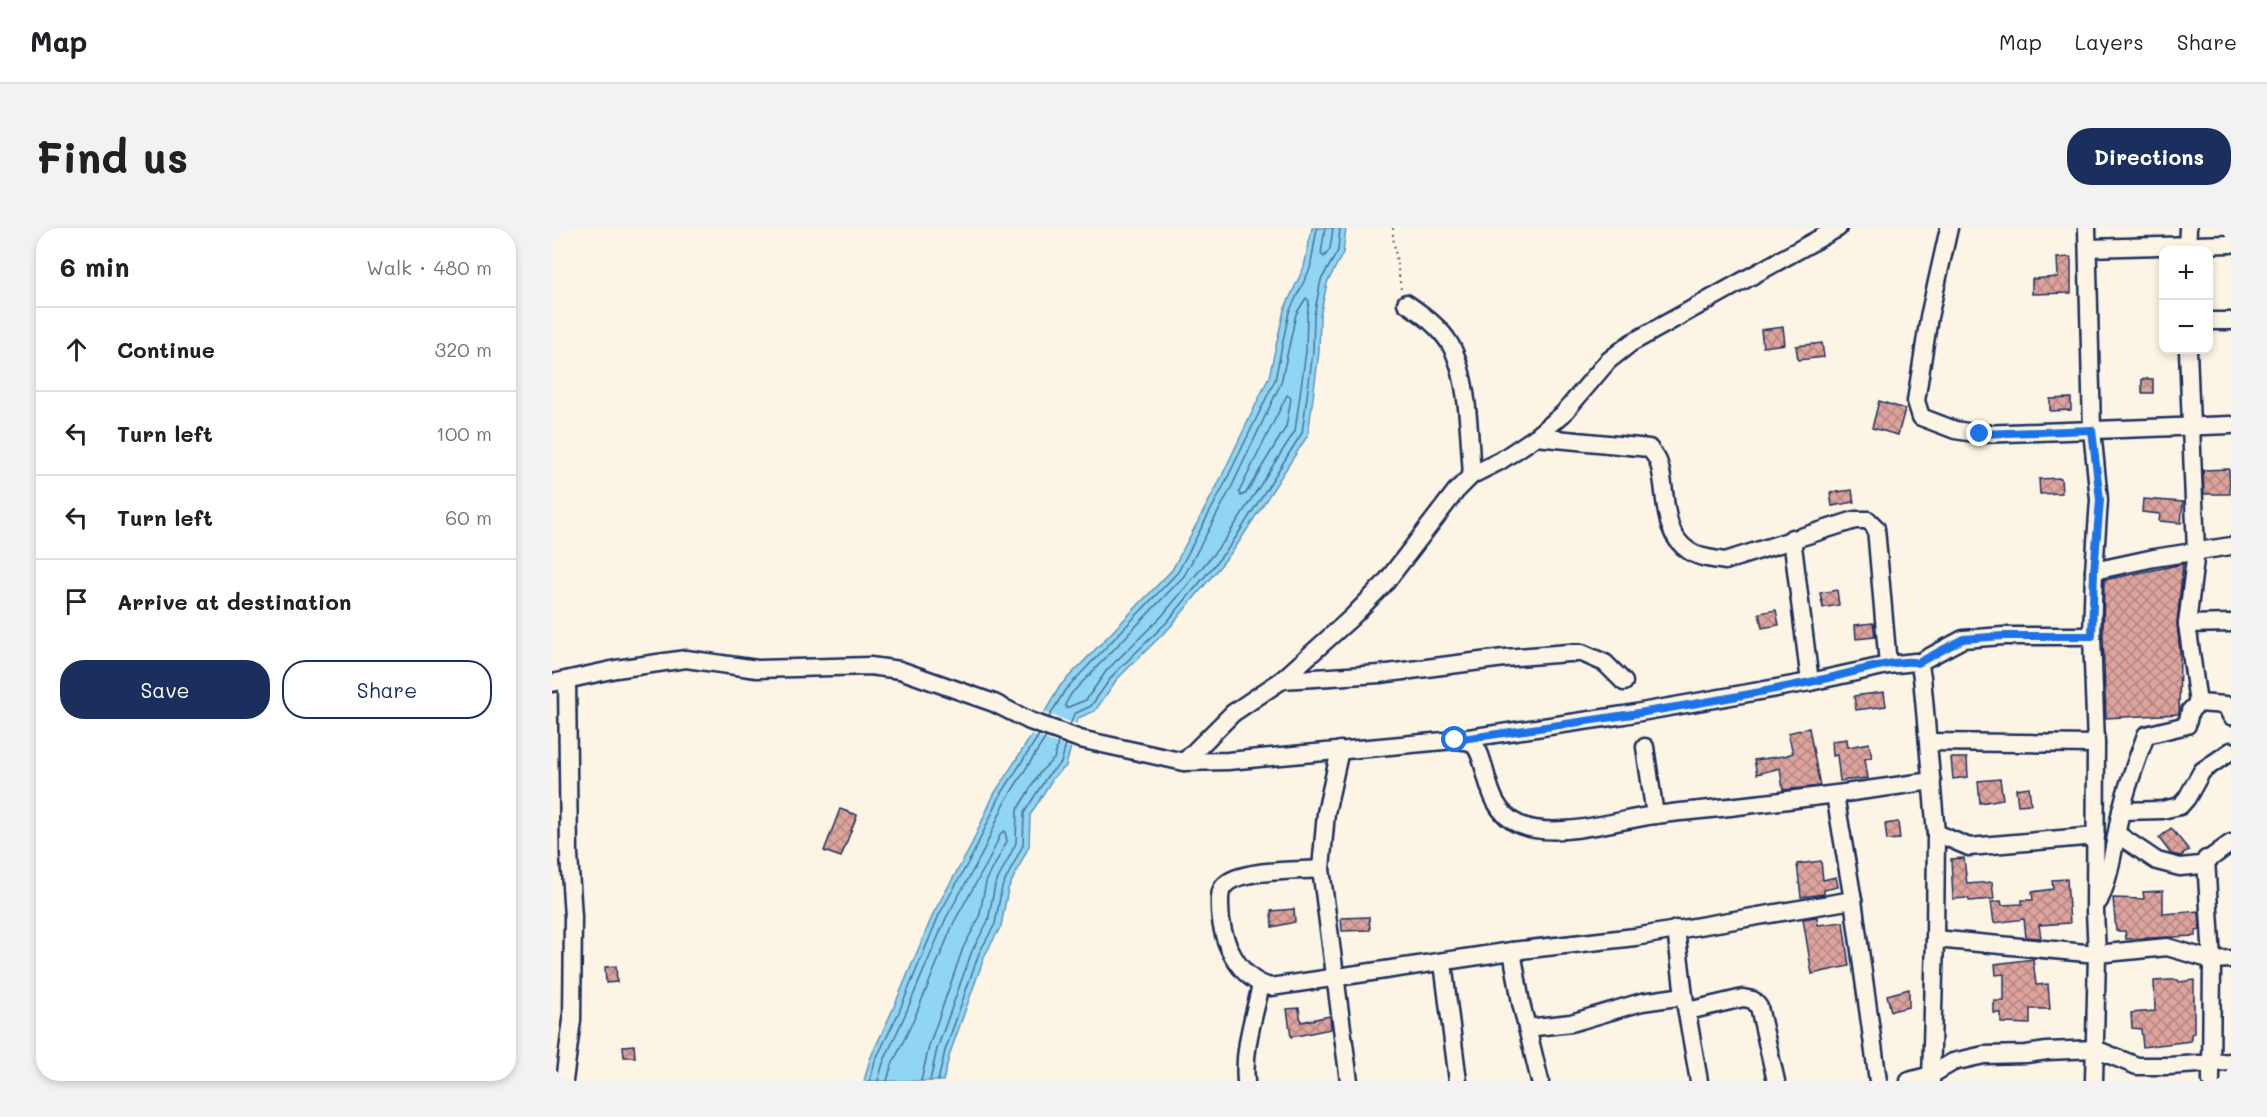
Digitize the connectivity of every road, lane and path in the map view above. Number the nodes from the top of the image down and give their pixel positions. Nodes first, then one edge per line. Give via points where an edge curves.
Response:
1 (1393, 228) edge
2 (1838, 228) edge
3 (1949, 228) edge
4 (2087, 228) edge
5 (2187, 241) edge
6 (2231, 244) edge
7 (2088, 248) junction
8 (1406, 303) joint
9 (2213, 321) edge
10 (2231, 321) edge
11 (2188, 354) edge
12 (2190, 425) junction
13 (2231, 425) edge
14 (2092, 430) junction
15 (1536, 437) junction
16 (1472, 475) junction
17 (1792, 538) junction
18 (2231, 546) edge
19 (2196, 551) junction
20 (2094, 571) junction
21 (2231, 623) edge
22 (2187, 624) junction
23 (2092, 636) junction
24 (1918, 663) junction
25 (1888, 665) junction
26 (1282, 680) junction
27 (560, 681) edge
28 (1624, 682) dead end
29 (1810, 682) junction
30 (2198, 703) junction
31 (2231, 716) edge
32 (1455, 740) junction
33 (1928, 742) junction
34 (2096, 744) junction
35 (1645, 747) dead end
36 (1340, 750) junction
37 (2231, 751) edge
38 (1184, 762) junction
39 (1932, 781) junction
40 (1835, 795) junction
41 (2121, 811) junction
42 (1655, 815) junction
43 (1936, 833) junction
44 (2117, 834) junction
45 (2096, 836) junction
46 (2231, 843) edge
47 (2206, 859) junction
48 (1321, 869) junction
49 (1853, 900) junction
50 (2095, 911) junction
51 (1676, 929) junction
52 (1935, 939) junction
53 (1512, 951) junction
54 (2097, 954) junction
55 (2231, 959) edge
56 (2212, 960) junction
57 (1443, 963) junction
58 (1335, 978) junction
59 (1261, 985) junction
60 (1686, 1004) junction
61 (1527, 1028) junction
62 (2095, 1049) junction
63 (2231, 1062) edge
64 (2211, 1063) junction
65 (1931, 1078) edge
66 (564, 1081) edge
67 (1246, 1081) edge
68 (1348, 1081) edge
69 (1458, 1081) edge
70 (1540, 1081) edge
71 (1699, 1081) edge
72 (1776, 1081) edge
73 (1878, 1081) edge
74 (1909, 1081) edge
75 (2094, 1081) edge
76 (2211, 1081) edge

1 - 8 path
2 - 15 street via 1631,343 1608,361 1563,414
3 - 14 street via 1916,401 1921,417 1980,434
4 - 7 street
5 - 6 street
5 - 7 street
7 - 14 street
8 - 16 street via 1439,330 1456,359 1465,399
9 - 10 street
11 - 12 street
12 - 13 street
12 - 14 street
12 - 19 street
14 - 20 street via 2100,500
15 - 16 street
15 - 17 street via 1649,448 1659,462 1669,523 1688,551 1725,561
16 - 26 street via 1386,582
17 - 25 street via 1855,520 1868,520 1876,528
17 - 29 street
18 - 19 street
19 - 20 street
19 - 22 street
20 - 23 street
21 - 22 street
22 - 30 street
23 - 24 street via 1963,639
23 - 34 street
24 - 25 street
24 - 33 street
25 - 29 street
26 - 28 street via 1582,653 1605,663
26 - 38 street via 1233,713
27 - 38 street via 686,659 757,669 870,666 900,670 1080,739
27 - 66 street via 572,940 572,1020
29 - 32 street
30 - 31 street via 2226,705
30 - 41 street via 2190,711 2187,725 2146,735
32 - 36 street
32 - 42 street via 1470,742 1480,752 1486,781 1500,812 1519,825 1563,830
33 - 34 street
33 - 39 street
34 - 45 street
35 - 42 street
36 - 38 street via 1274,759
36 - 48 street via 1326,813
37 - 41 street via 2202,771 2180,806
39 - 40 street
39 - 43 street
40 - 42 street
40 - 49 street
41 - 44 street
43 - 45 street via 1969,847
43 - 52 street
44 - 47 street via 2167,864 2201,865
44 - 50 street via 2107,880
45 - 50 street
46 - 47 street
47 - 56 street
48 - 58 street
48 - 59 street via 1243,876 1224,885 1220,894 1220,924 1225,940 1251,978
49 - 51 street
49 - 73 street
50 - 54 street
51 - 53 street
51 - 60 street
52 - 54 street
52 - 65 street
53 - 57 street
53 - 61 street
54 - 56 street via 2167,946
54 - 62 street
55 - 56 street
56 - 64 street
57 - 58 street
57 - 69 street
58 - 59 street
58 - 68 street
59 - 67 street via 1249,1036
60 - 61 street via 1642,1002 1571,1023
60 - 71 street
60 - 72 street via 1753,1000 1759,1007
61 - 70 street
62 - 64 street via 2138,1066
62 - 65 street via 1984,1055 1953,1062
62 - 75 street
63 - 64 street
64 - 76 street
65 - 74 street

